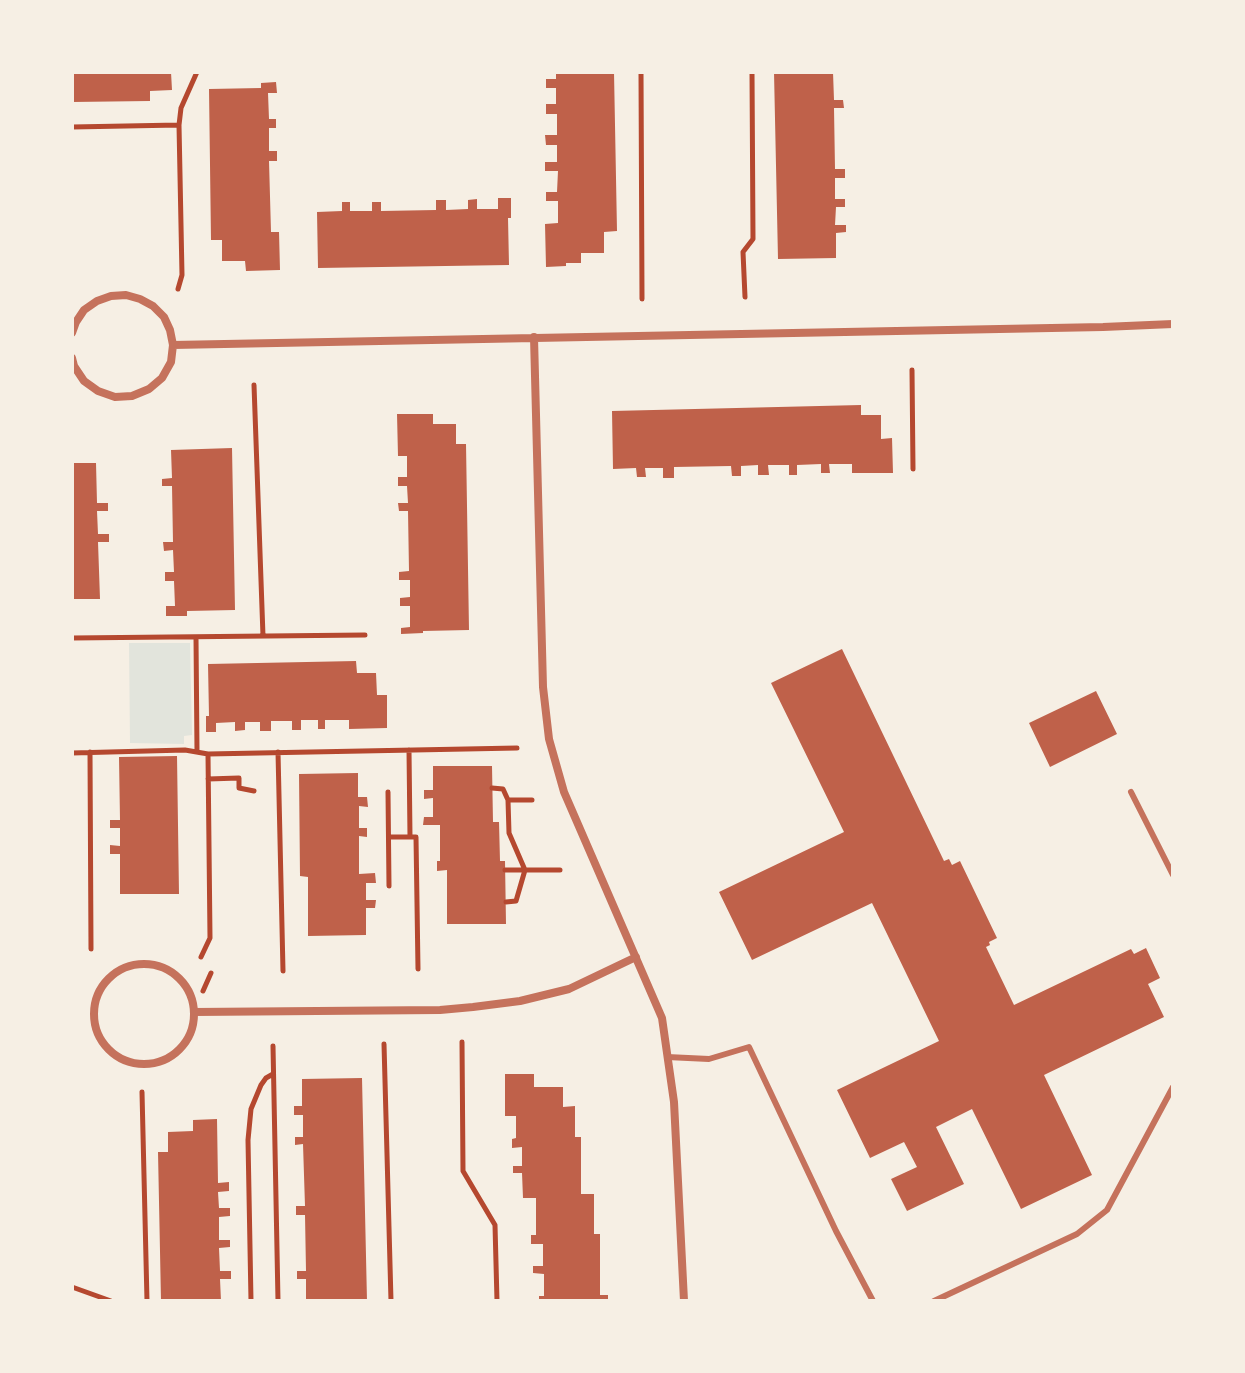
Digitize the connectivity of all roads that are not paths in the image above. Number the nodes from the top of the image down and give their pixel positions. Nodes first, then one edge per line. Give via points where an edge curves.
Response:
1 (1173, 324) edge
2 (72, 333) edge
3 (534, 337) junction
4 (173, 345) junction
5 (72, 358) edge
6 (1131, 792) dead end
7 (1173, 875) edge
8 (636, 957) junction
9 (194, 1012) junction
10 (667, 1057) junction
11 (1173, 1087) edge
12 (684, 1301) edge
13 (873, 1301) edge
14 (934, 1301) edge

1 - 3 street
2 - 4 street via 84,310 97,301 126,295 153,306 164,317
3 - 4 street
3 - 8 street via 543,687 549,739 564,792
4 - 5 street via 162,378 132,396 98,391 84,381
6 - 7 lane
8 - 9 street via 569,989 489,1005
8 - 10 street via 662,1018
9 - 9 street via 192,1028 175,1053 145,1063 129,1062 104,1044 94,1015 105,982 118,971 151,964 181,980
10 - 12 street
10 - 13 lane via 709,1059 749,1047
11 - 14 lane via 1107,1210 1077,1234

